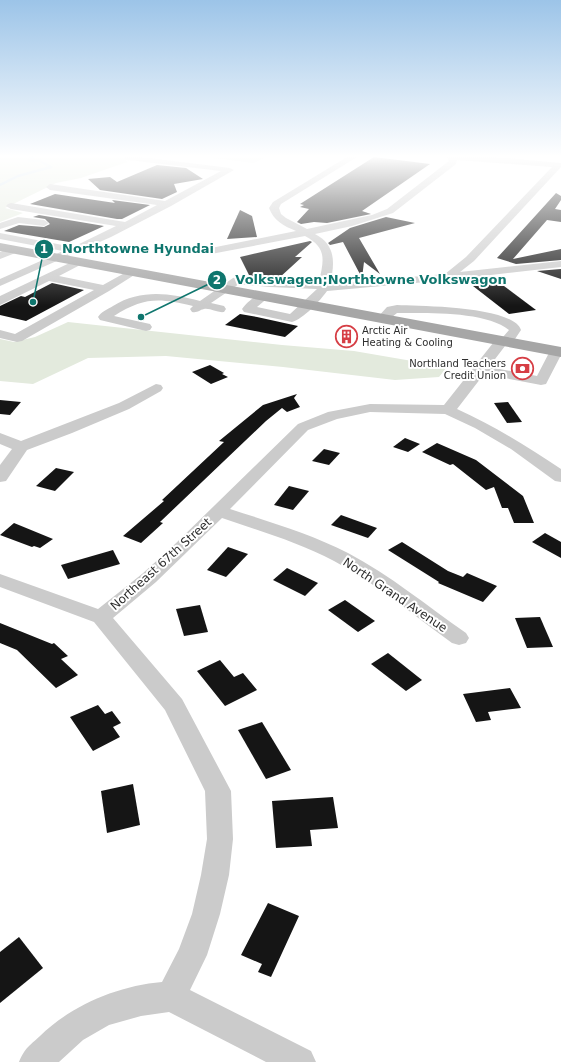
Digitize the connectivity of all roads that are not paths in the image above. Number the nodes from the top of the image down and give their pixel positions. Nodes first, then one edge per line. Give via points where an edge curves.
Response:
1 (14, 207) edge
2 (163, 207) edge
3 (275, 207) edge
4 (395, 207) edge
5 (520, 207) edge
6 (55, 225) dead end
7 (126, 225) junction
8 (0, 226) edge
9 (92, 232) dead end
10 (304, 233) junction
11 (107, 234) junction
12 (0, 236) edge
13 (0, 247) edge
14 (14, 250) junction
15 (211, 252) dead end
16 (0, 256) edge
17 (76, 256) junction
18 (57, 258) junction
19 (561, 264) edge
20 (134, 272) junction
21 (48, 277) junction
22 (448, 277) junction
23 (186, 282) junction
24 (0, 283) edge
25 (323, 287) junction
26 (226, 289) junction
27 (108, 296) junction
28 (264, 296) junction
29 (161, 297) junction
30 (0, 302) edge
31 (127, 304) junction
32 (308, 304) junction
33 (202, 305) junction
34 (220, 309) dead end
35 (182, 312) junction
36 (205, 317) dead end
37 (383, 318) junction
38 (146, 327) dead end
39 (0, 334) edge
40 (504, 341) junction
41 (558, 352) edge
42 (481, 369) junction
43 (156, 388) dead end
44 (448, 410) junction
45 (0, 438) edge
46 (21, 447) junction
47 (0, 477) edge
48 (561, 477) edge
49 (218, 511) junction
50 (0, 580) edge
51 (101, 617) junction
52 (459, 638) dead end
53 (171, 997) junction
54 (35, 1062) edge
55 (300, 1062) edge

1 - 7 street
2 - 7 street
3 - 10 street via 274,214
4 - 10 street via 375,217
5 - 22 street via 470,259
6 - 8 street via 18,220
7 - 11 street
9 - 11 street
10 - 15 street
10 - 25 street via 316,239 327,252
11 - 17 street
12 - 17 street
13 - 14 main road
14 - 16 street
14 - 18 main road
17 - 18 main road
17 - 20 main road
17 - 21 street
18 - 24 street
19 - 22 street
20 - 23 main road
20 - 27 street
21 - 27 street
21 - 30 street
22 - 25 street
23 - 26 main road
23 - 29 street
25 - 26 street via 237,280
25 - 32 street
26 - 28 main road
26 - 33 street
27 - 31 street
27 - 39 street via 92,296 17,338
28 - 32 main road
28 - 32 street via 248,309 292,318
29 - 31 street via 141,298
29 - 33 street
29 - 35 street via 147,305
31 - 38 street via 104,317
32 - 37 main road
33 - 34 street
33 - 35 street
35 - 36 street
37 - 40 main road
37 - 40 street via 391,310 397,309 473,313 514,327 515,330
40 - 41 main road
40 - 42 street
41 - 42 street via 541,381
42 - 44 street
43 - 46 street via 124,406
44 - 48 street via 510,442
44 - 49 street, Northeast 67th Street via 370,408 317,420 304,427
45 - 46 street
46 - 47 street
49 - 51 street, Northeast 67th Street via 149,578
49 - 52 street, North Grand Avenue via 309,543 340,557 369,573
50 - 51 street
51 - 53 street, Northeast 67th Street via 174,705 218,791 220,839 216,875 192,955
53 - 54 street via 114,1006 61,1038
53 - 55 street

